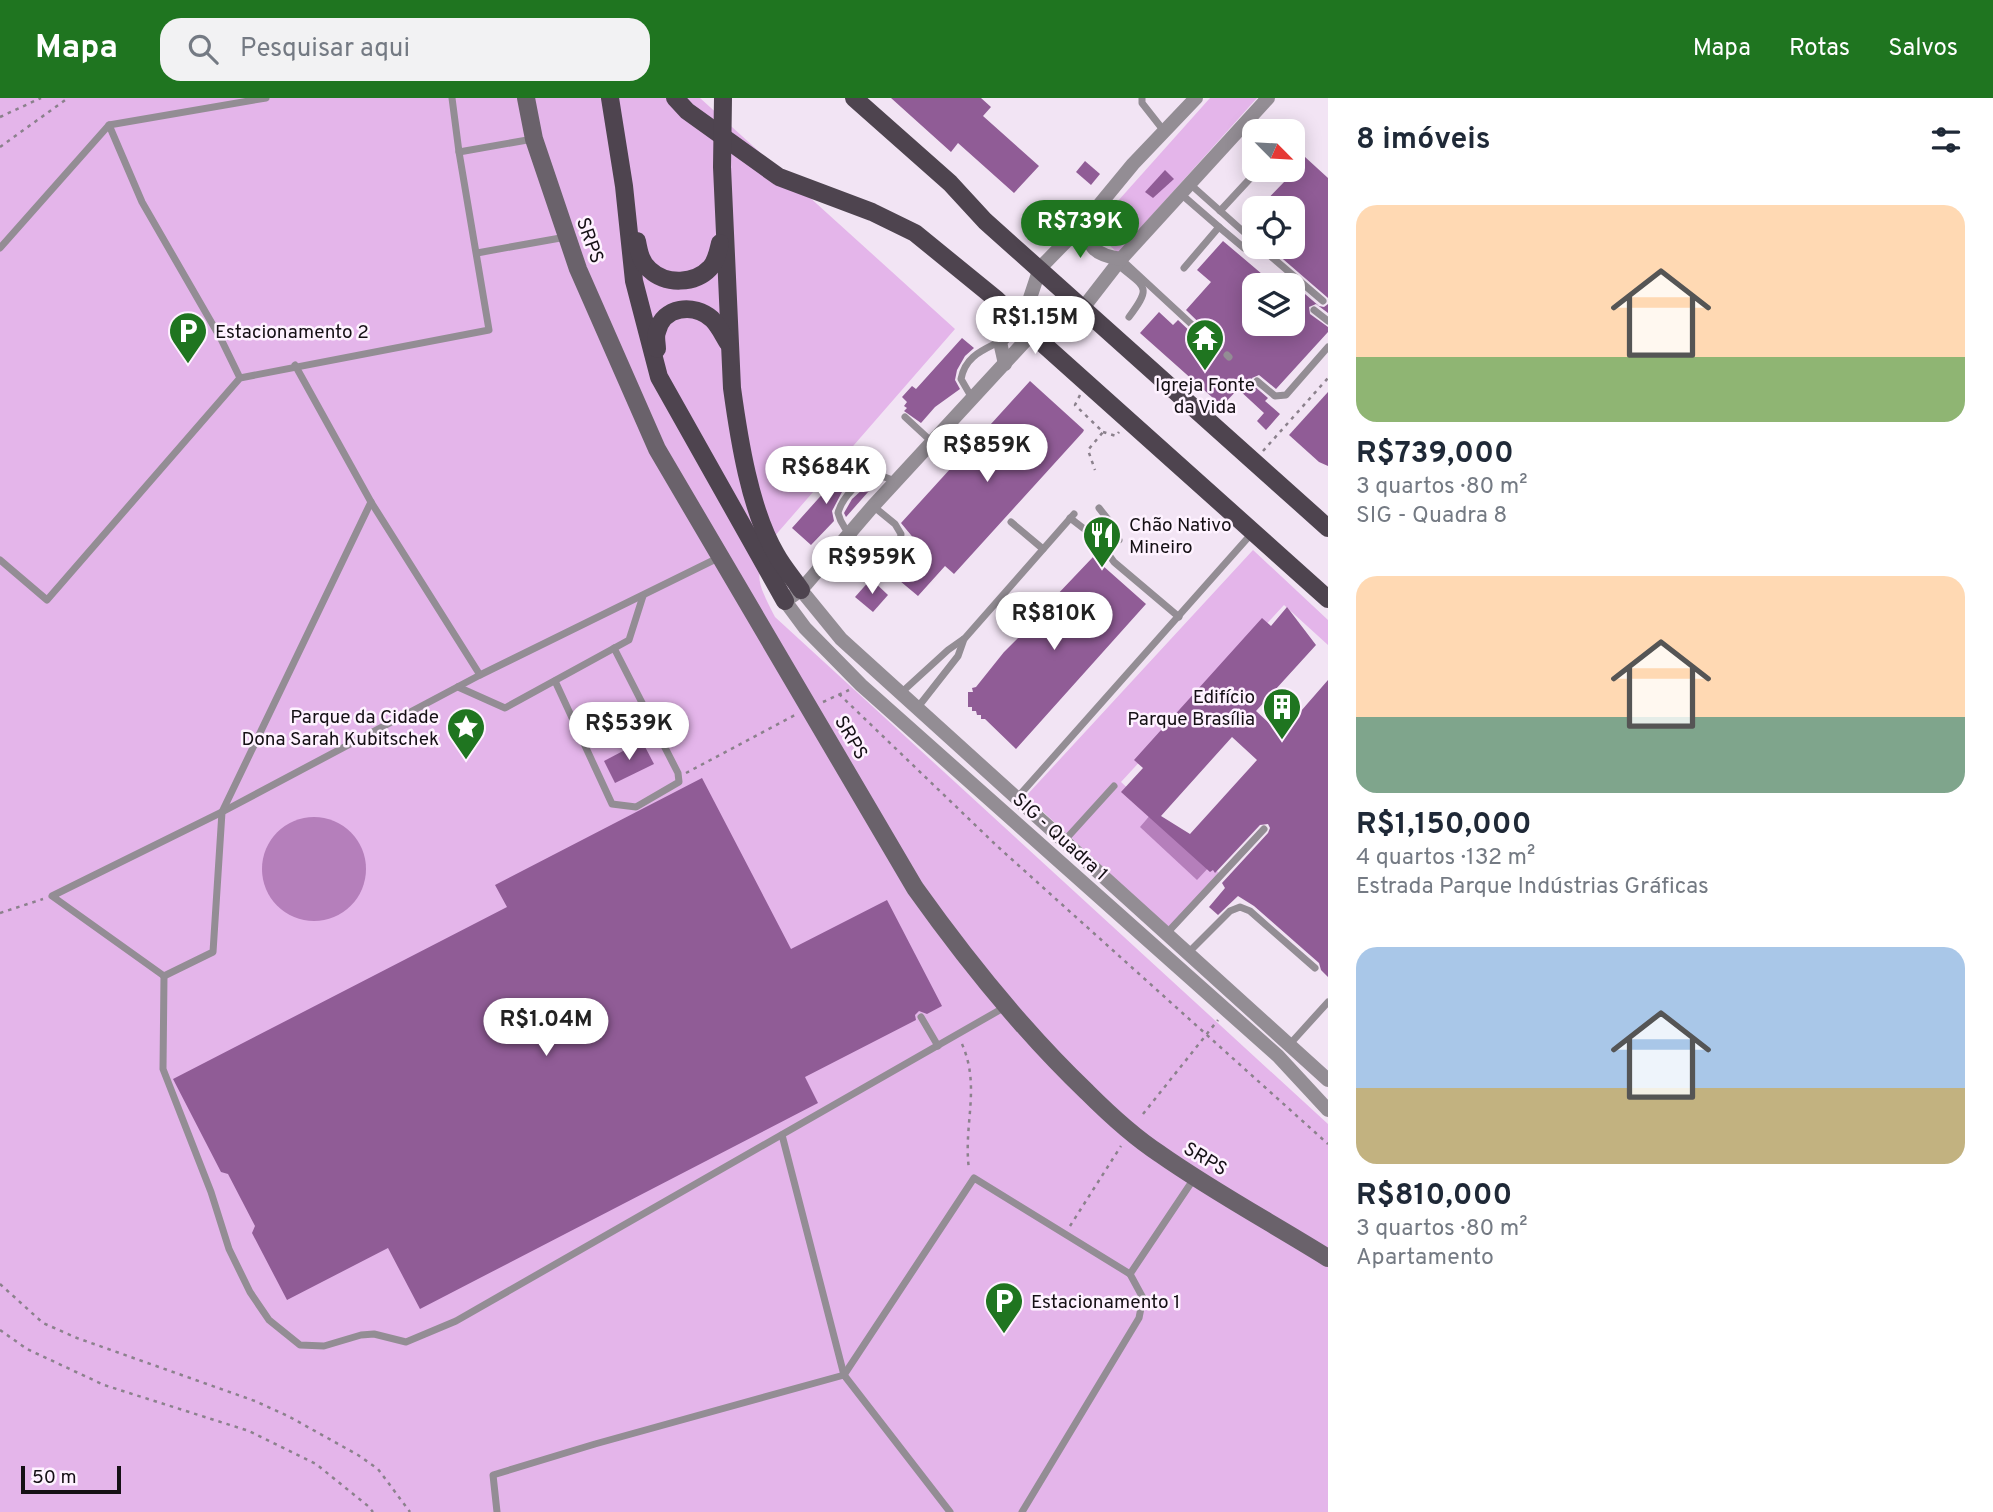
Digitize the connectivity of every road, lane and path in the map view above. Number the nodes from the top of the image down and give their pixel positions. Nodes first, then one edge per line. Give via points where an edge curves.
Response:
1 (41, 98) edge
2 (68, 98) edge
3 (266, 98) edge
4 (452, 98) edge
5 (526, 98) edge
6 (610, 98) edge
7 (723, 98) edge
8 (854, 98) edge
9 (1142, 98) edge
10 (1196, 98) edge
11 (1268, 98) edge
12 (681, 104) edge
13 (0, 117) edge
14 (109, 125) junction
15 (1164, 131) junction
16 (534, 139) junction
17 (0, 147) edge
18 (459, 152) junction
19 (1247, 182) edge
20 (624, 186) junction
21 (1186, 189) junction
22 (1220, 211) junction
23 (1086, 221) junction
24 (1219, 227) junction
25 (1242, 230) edge
26 (724, 231) junction
27 (567, 237) junction
28 (1242, 246) edge
29 (0, 248) edge
30 (477, 253) junction
31 (1275, 259) edge
32 (1119, 261) junction
33 (1040, 268) junction
34 (1184, 268) dead end
35 (1323, 301) dead end
36 (1083, 308) junction
37 (1314, 310) dead end
38 (1129, 317) dead end
39 (1018, 321) junction
40 (1328, 321) edge
41 (1036, 330) junction
42 (1000, 342) junction
43 (729, 346) junction
44 (1215, 346) dead end
45 (1328, 346) edge
46 (1005, 364) junction
47 (295, 365) junction
48 (659, 377) junction
49 (240, 378) junction
50 (1328, 378) edge
51 (1257, 381) dead end
52 (1089, 385) junction
53 (972, 399) junction
54 (905, 417) dead end
55 (932, 442) junction
56 (1258, 449) dead end
57 (1095, 470) dead end
58 (895, 481) junction
59 (371, 502) junction
60 (873, 506) junction
61 (1099, 508) dead end
62 (1011, 522) dead end
63 (1328, 528) edge
64 (1253, 532) junction
65 (849, 533) junction
66 (1119, 540) dead end
67 (1043, 550) junction
68 (721, 557) junction
69 (0, 560) edge
70 (801, 590) junction
71 (643, 596) junction
72 (1328, 600) edge
73 (785, 601) junction
74 (1179, 617) junction
75 (965, 638) junction
76 (614, 648) junction
77 (480, 675) junction
78 (555, 681) junction
79 (861, 685) junction
80 (458, 687) junction
81 (902, 692) junction
82 (839, 694) junction
83 (810, 707) junction
84 (918, 707) junction
85 (678, 777) junction
86 (1114, 786) dead end
87 (1017, 798) junction
88 (222, 812) junction
89 (1264, 829) dead end
90 (1065, 840) junction
91 (52, 896) junction
92 (0, 913) edge
93 (1167, 933) junction
94 (1188, 953) junction
95 (1315, 968) dead end
96 (164, 975) junction
97 (1328, 1002) edge
98 (1005, 1006) junction
99 (1226, 1010) junction
100 (921, 1017) dead end
101 (1207, 1034) junction
102 (958, 1035) junction
103 (1290, 1044) junction
104 (938, 1046) junction
105 (1328, 1080) edge
106 (1328, 1110) edge
107 (1143, 1114) dead end
108 (782, 1135) junction
109 (1328, 1144) edge
110 (1122, 1146) dead end
111 (1196, 1177) junction
112 (974, 1178) junction
113 (1065, 1234) junction
114 (1328, 1258) edge
115 (1130, 1274) junction
116 (0, 1284) edge
117 (0, 1330) edge
118 (844, 1375) junction
119 (373, 1512) edge
120 (410, 1512) edge
121 (497, 1512) edge
122 (950, 1512) edge
123 (1022, 1512) edge

1 - 13 path
2 - 17 path
3 - 14 lane
4 - 18 lane
5 - 16 main road, SRPS
6 - 20 main road
7 - 26 main road
8 - 33 main road
9 - 15 lane
10 - 15 street
11 - 21 street
12 - 39 main road via 779,177 915,233
14 - 29 lane
14 - 49 lane via 142,202
15 - 23 street
16 - 18 lane
16 - 27 main road, SRPS
18 - 30 lane
19 - 22 lane
20 - 26 main road via 641,257 648,270 659,276 679,281 702,275 715,262
20 - 48 main road via 634,281
21 - 22 lane
21 - 24 lane
21 - 32 street
22 - 25 lane
23 - 32 street via 1094,250
23 - 33 street
24 - 28 lane
24 - 34 lane
26 - 43 main road
27 - 30 lane
27 - 68 main road, SRPS via 657,449
30 - 47 lane via 489,330
31 - 35 lane
32 - 36 street
32 - 38 lane via 1144,290
32 - 44 lane
33 - 36 main road
33 - 39 street
36 - 41 street
36 - 63 main road
37 - 40 lane
39 - 41 main road
39 - 42 street
41 - 46 street
41 - 52 main road
42 - 46 street
42 - 53 lane via 973,355 962,371 961,379
43 - 48 main road via 713,319 693,308 681,309 662,321 656,333
43 - 70 main road via 735,414 759,517 776,554
45 - 51 lane via 1286,395 1275,396
46 - 53 street
47 - 49 lane
47 - 59 lane
48 - 73 main road
49 - 69 lane via 47,600
50 - 56 path via 1266,450
52 - 57 path via 1075,405 1103,432 1088,450
52 - 64 main road
53 - 55 street
54 - 55 lane
55 - 58 street
58 - 60 street
58 - 65 lane via 874,473 850,494 838,508
59 - 77 lane
59 - 88 lane
60 - 65 street
60 - 65 lane via 900,529 895,548 872,551
61 - 66 lane
62 - 67 lane
64 - 72 main road
64 - 74 lane
65 - 70 street
67 - 74 lane via 1072,516 1109,548 1114,562
67 - 75 lane
68 - 71 lane
68 - 83 main road, SRPS
70 - 73 street
70 - 81 street, SIG - Quadra 1 via 834,632
71 - 76 lane via 629,640
71 - 77 lane
73 - 79 street, SIG - Quadra 1
74 - 87 lane
75 - 81 lane
75 - 84 lane via 958,656
76 - 78 lane
76 - 85 lane
77 - 80 lane
78 - 80 lane via 505,708
78 - 85 lane via 612,804 636,807 679,782
79 - 82 path
79 - 99 street, SIG - Quadra 1
80 - 88 lane
81 - 84 street, SIG - Quadra 1
82 - 83 path
82 - 101 path via 998,846
83 - 85 path
83 - 98 main road, SRPS via 915,888
84 - 87 street, SIG - Quadra 1
86 - 90 lane
87 - 90 street, SIG - Quadra 1
88 - 91 lane
88 - 96 lane via 213,952
89 - 93 lane
90 - 93 street, SIG - Quadra 1
91 - 92 path
91 - 96 lane
93 - 94 street, SIG - Quadra 1
94 - 95 lane via 1230,911 1240,907
94 - 103 street, SIG - Quadra 1
96 - 108 lane via 163,1069 229,1249 269,1320 300,1345 324,1346 374,1334 406,1342 456,1321
97 - 103 lane
98 - 102 lane
98 - 111 main road, SRPS via 1104,1109
99 - 101 path
99 - 106 street, SIG - Quadra 1 via 1278,1056
100 - 104 lane
101 - 107 path
101 - 109 path
102 - 104 lane
102 - 112 path via 971,1070 968,1166
103 - 105 street, SIG - Quadra 1
104 - 108 lane
108 - 118 lane
110 - 113 path
111 - 114 main road, SRPS
111 - 115 lane
112 - 113 lane
112 - 118 lane
113 - 115 lane
115 - 123 lane via 1143,1298 1139,1318
116 - 120 path via 43,1323 288,1416 378,1469
117 - 119 path via 27,1349 104,1385 249,1431 316,1464
118 - 121 lane via 493,1475
118 - 122 lane

